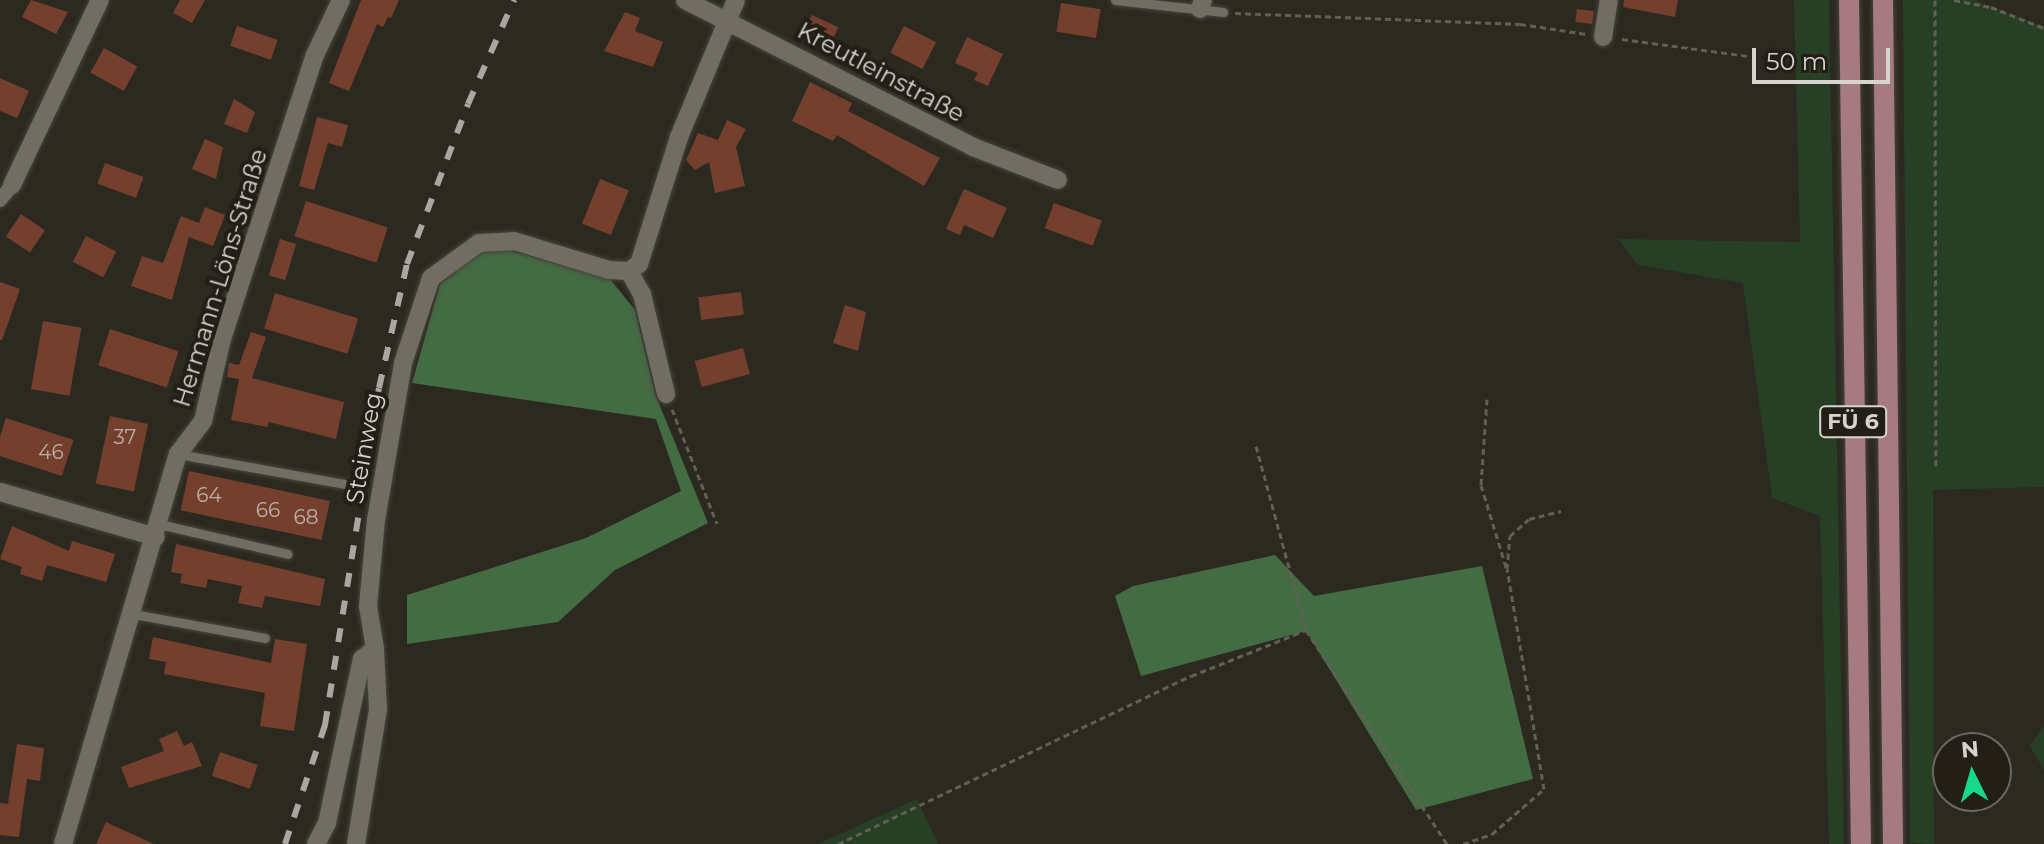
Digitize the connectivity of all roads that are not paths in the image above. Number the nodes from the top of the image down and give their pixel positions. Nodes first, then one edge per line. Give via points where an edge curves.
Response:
1 (100, 0) edge
2 (341, 0) edge
3 (685, 0) edge
4 (736, 0) edge
5 (1115, 0) edge
6 (1609, 0) edge
7 (1849, 0) edge
8 (1883, 0) edge
9 (1202, 5) edge
10 (1223, 12) road end
11 (728, 19) junction
12 (1603, 37) road end
13 (1058, 180) dead end
14 (12, 185) joint
15 (0, 200) edge
16 (634, 267) junction
17 (666, 394) road end
18 (178, 454) junction
19 (345, 484) dead end
20 (0, 492) edge
21 (158, 530) junction
22 (288, 554) dead end
23 (133, 614) junction
24 (265, 638) dead end
25 (375, 649) junction
26 (327, 823) junction
27 (357, 837) edge
28 (63, 844) edge
29 (316, 844) edge
30 (1861, 844) edge
31 (1893, 844) edge

1 - 14 street
2 - 18 street, Hermann-Löns-Straße via 315,55 222,339 203,421
3 - 11 street, Kreutleinstraße
4 - 11 street
5 - 9 lane
6 - 12 street
7 - 30 main road, FÜ 6
8 - 31 main road, FÜ 6
9 - 10 lane
11 - 13 street, Kreutleinstraße via 973,147
11 - 16 street
14 - 15 street
16 - 17 street
16 - 25 street, Steinweg via 609,270 514,241 479,243 431,278 403,363 376,520 368,606
18 - 19 lane
18 - 21 street, Hermann-Löns-Straße
20 - 21 street
21 - 22 lane
21 - 23 street, Hermann-Löns-Straße
23 - 24 lane
23 - 28 street, Hermann-Löns-Straße
25 - 26 street via 362,659
25 - 27 street, Steinweg via 378,709
26 - 27 street
26 - 29 street

